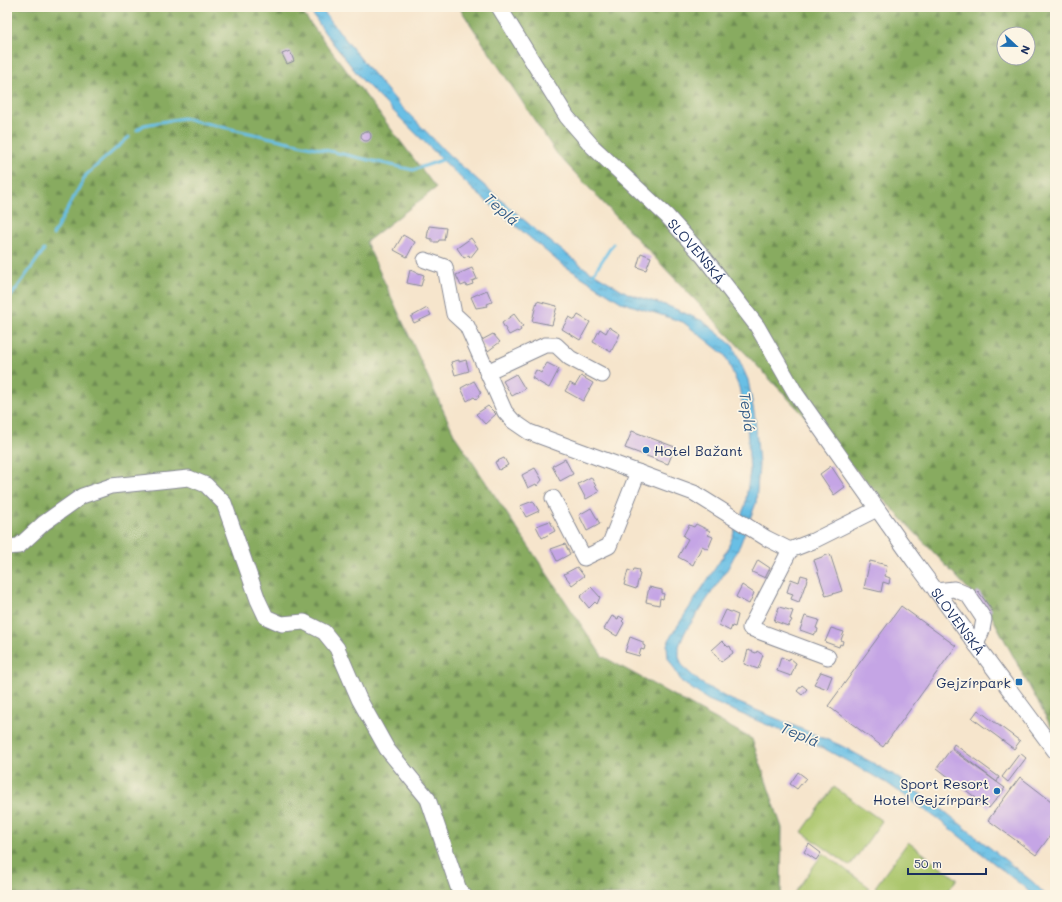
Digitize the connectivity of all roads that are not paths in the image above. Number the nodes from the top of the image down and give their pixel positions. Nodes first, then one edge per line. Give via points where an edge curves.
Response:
1 (499, 7) edge
2 (426, 260) dead end
3 (487, 372) junction
4 (602, 375) dead end
5 (638, 472) junction
6 (552, 498) dead end
7 (877, 509) junction
8 (7, 547) edge
9 (790, 550) junction
10 (936, 592) junction
11 (976, 645) junction
12 (828, 657) dead end
13 (1055, 751) edge
14 (464, 895) edge

1 - 7 street, SLOVENSKÁ via 567,116 593,147 646,195 704,256 757,326 796,394
2 - 3 street via 444,267 454,314 467,326
3 - 4 street via 545,345 556,345 570,358
3 - 5 street via 505,412 524,429
5 - 6 street via 609,546 584,558
5 - 9 street via 694,493
7 - 9 street
7 - 10 street, SLOVENSKÁ
8 - 14 street via 19,546 44,523 82,496 111,486 188,478 206,485 224,503 266,617 282,624 304,622 324,632 337,648 359,699 387,749 428,799
9 - 12 street via 750,628
10 - 11 street, SLOVENSKÁ
10 - 11 street via 954,589 968,595 984,619
11 - 13 street, SLOVENSKÁ

